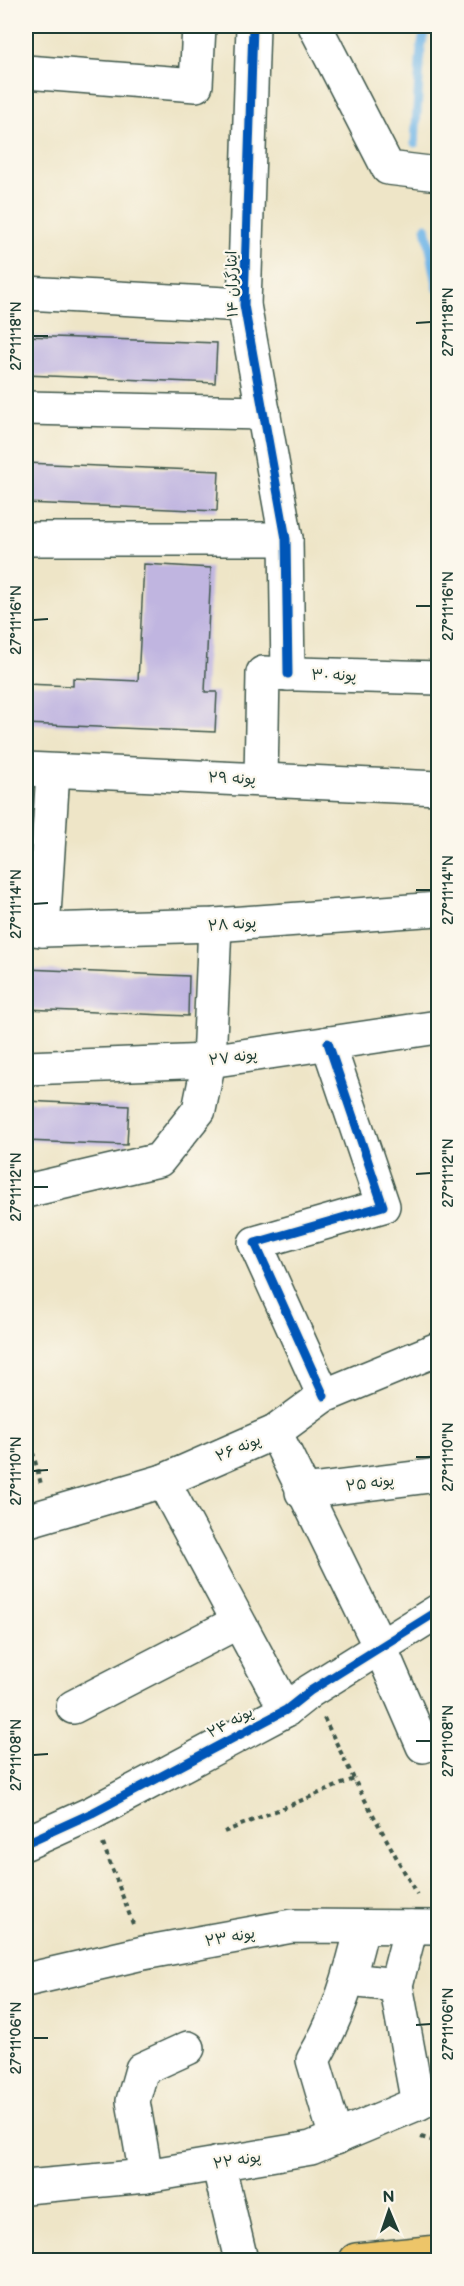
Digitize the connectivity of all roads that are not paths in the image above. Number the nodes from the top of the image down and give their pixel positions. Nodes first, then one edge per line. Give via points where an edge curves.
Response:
1 (199, 26) edge
2 (253, 26) edge
3 (315, 26) edge
4 (26, 72) edge
5 (438, 174) edge
6 (26, 293) edge
7 (244, 306) junction
8 (26, 408) edge
9 (264, 413) junction
10 (26, 538) edge
11 (286, 539) junction
12 (288, 674) junction
13 (438, 678) edge
14 (39, 770) edge
15 (261, 779) junction
16 (438, 789) edge
17 (438, 909) edge
18 (215, 925) junction
19 (34, 929) edge
20 (438, 1027) edge
21 (328, 1043) junction
22 (209, 1061) junction
23 (26, 1068) edge
24 (26, 1191) edge
25 (438, 1349) edge
26 (324, 1396) junction
27 (275, 1432) junction
28 (438, 1475) edge
29 (163, 1481) junction
30 (302, 1492) junction
31 (37, 1517) edge
32 (438, 1611) edge
33 (238, 1622) junction
34 (380, 1647) junction
35 (298, 1700) junction
36 (73, 1707) dead end
37 (423, 1746) dead end
38 (26, 1844) edge
39 (362, 1927) junction
40 (428, 1927) edge
41 (26, 1980) edge
42 (350, 1980) junction
43 (396, 1985) junction
44 (188, 2048) dead end
45 (428, 2100) edge
46 (336, 2138) junction
47 (218, 2163) junction
48 (146, 2176) junction
49 (26, 2187) edge
50 (438, 2252) edge
51 (241, 2260) edge
52 (356, 2260) edge

1 - 4 street via 196,85
2 - 7 street, ایثارگران ۱۴
3 - 5 street via 388,168
6 - 7 street
7 - 9 street, ایثارگران ۱۴
8 - 9 street
9 - 11 street, ایثارگران ۱۴
10 - 11 street
11 - 12 street, ایثارگران ۱۴
12 - 13 street, پونه ۳۰
12 - 15 street, پونه ۳۰ via 263,673
14 - 15 street, پونه ۲۹
14 - 19 street
15 - 16 street, پونه ۲۹
17 - 18 street, پونه ۲۸
18 - 19 street, پونه ۲۸
18 - 22 street
20 - 21 street, پونه ۲۷
21 - 22 street, پونه ۲۷
21 - 26 street via 383,1206 255,1243
22 - 23 street, پونه ۲۷
22 - 24 street via 199,1110 159,1160
25 - 26 street, پونه ۲۶
26 - 27 street, پونه ۲۶
27 - 29 street, پونه ۲۶
27 - 30 street
28 - 30 street, پونه ۲۵
29 - 31 street, پونه ۲۶
29 - 33 street
30 - 34 street
32 - 34 street, پونه ۲۴
33 - 35 street
33 - 36 street
34 - 35 street, پونه ۲۴
34 - 37 street
35 - 38 street, پونه ۲۴
39 - 40 street, پونه ۲۳
39 - 41 street, پونه ۲۳ via 292,1926 143,1953
39 - 42 street
40 - 43 street
42 - 43 street
42 - 46 street via 313,2060
43 - 45 street
44 - 48 street via 142,2069 133,2101
45 - 46 street, پونه ۲۲
46 - 47 street, پونه ۲۲ via 311,2148
47 - 48 street, پونه ۲۲
47 - 51 street
48 - 49 street, پونه ۲۲
50 - 52 main road

